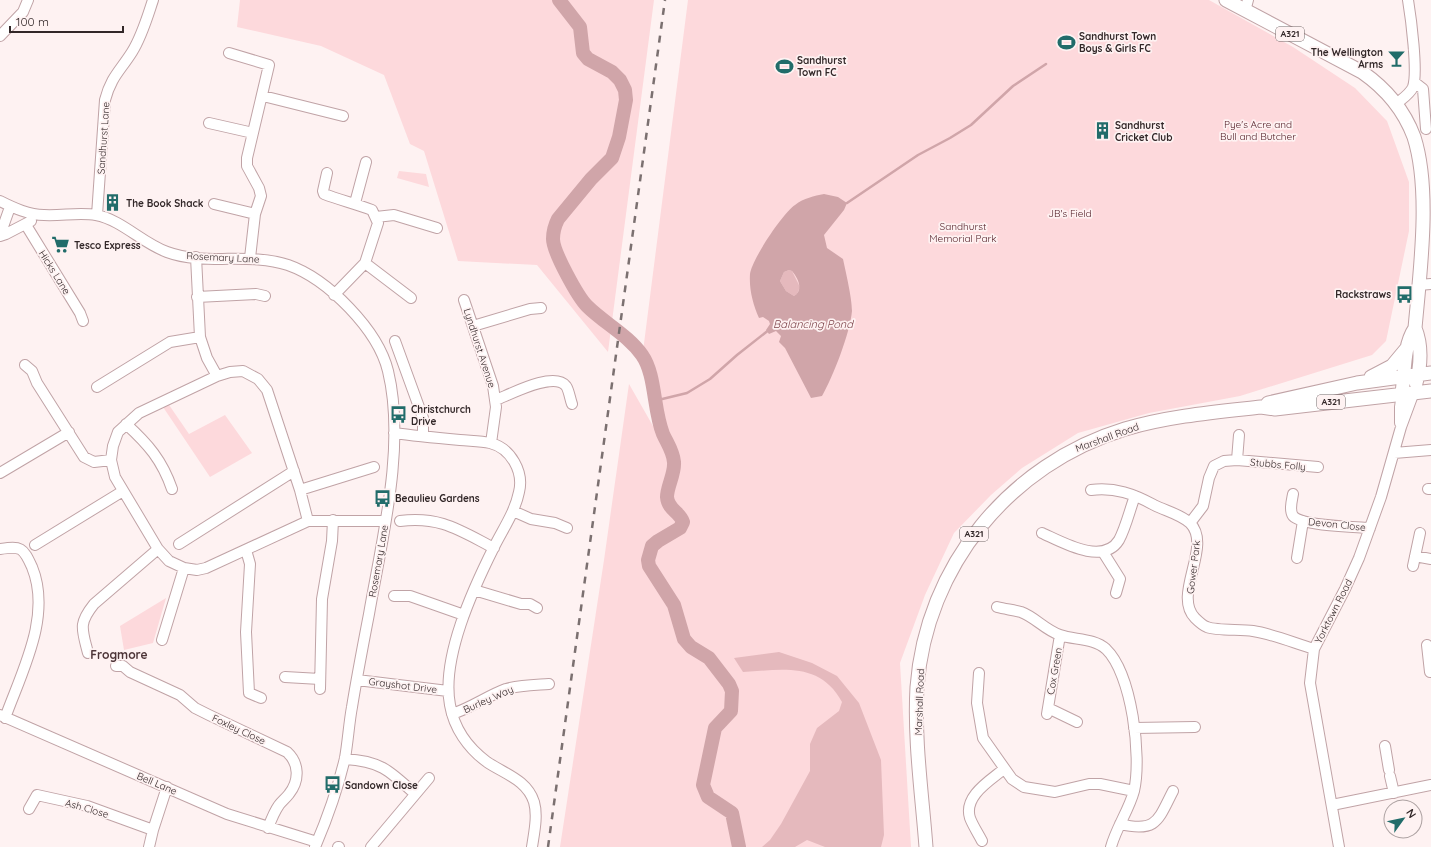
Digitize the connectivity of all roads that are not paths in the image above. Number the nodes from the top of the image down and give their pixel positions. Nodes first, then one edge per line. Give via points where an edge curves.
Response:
1 (28, 0) edge
2 (153, 0) edge
3 (1226, 0) edge
4 (1408, 0) edge
5 (1247, 6) edge
6 (0, 36) edge
7 (229, 53) dead end
8 (1414, 82) junction
9 (263, 96) junction
10 (1396, 104) junction
11 (343, 116) dead end
12 (210, 123) dead end
13 (1426, 129) dead end
14 (253, 133) junction
15 (366, 162) dead end
16 (328, 173) dead end
17 (0, 201) edge
18 (355, 203) junction
19 (214, 204) dead end
20 (10, 207) junction
21 (255, 214) junction
22 (36, 215) junction
23 (97, 215) junction
24 (376, 217) junction
25 (26, 225) junction
26 (437, 228) dead end
27 (0, 235) edge
28 (196, 257) junction
29 (250, 258) junction
30 (365, 263) junction
31 (1425, 284) edge
32 (334, 295) junction
33 (265, 296) dead end
34 (197, 297) junction
35 (411, 298) dead end
36 (464, 300) dead end
37 (541, 308) dead end
38 (83, 321) dead end
39 (473, 326) junction
40 (1415, 328) junction
41 (200, 337) junction
42 (396, 341) dead end
43 (1408, 347) junction
44 (25, 365) dead end
45 (217, 376) junction
46 (1404, 376) junction
47 (1357, 382) junction
48 (1416, 383) edge
49 (1431, 383) edge
50 (97, 387) dead end
51 (1431, 391) edge
52 (496, 400) junction
53 (572, 404) dead end
54 (1261, 406) junction
55 (126, 424) junction
56 (68, 432) junction
57 (394, 433) junction
58 (1239, 435) dead end
59 (423, 436) junction
60 (491, 443) junction
61 (1431, 450) edge
62 (1394, 453) junction
63 (111, 460) junction
64 (1237, 460) junction
65 (374, 467) dead end
66 (1318, 467) dead end
67 (294, 471) junction
68 (0, 473) edge
69 (172, 489) dead end
70 (300, 490) junction
71 (1091, 490) dead end
72 (123, 491) junction
73 (1293, 494) dead end
74 (1135, 496) junction
75 (513, 511) junction
76 (333, 520) junction
77 (308, 521) junction
78 (385, 521) junction
79 (400, 521) dead end
80 (1303, 521) junction
81 (1190, 523) junction
82 (1053, 526) dead end
83 (567, 528) dead end
84 (1370, 528) junction
85 (1420, 533) dead end
86 (179, 544) dead end
87 (35, 545) dead end
88 (494, 548) junction
89 (0, 549) edge
90 (158, 549) junction
91 (246, 550) junction
92 (1103, 552) junction
93 (1297, 558) dead end
94 (1431, 559) edge
95 (184, 568) junction
96 (474, 590) junction
97 (1116, 592) dead end
98 (394, 596) dead end
99 (997, 607) dead end
100 (537, 608) dead end
101 (464, 615) junction
102 (1060, 635) junction
103 (162, 640) dead end
104 (1426, 645) dead end
105 (1314, 649) junction
106 (88, 653) dead end
107 (1430, 658) edge
108 (116, 666) dead end
109 (1430, 672) dead end
110 (979, 673) dead end
111 (285, 677) dead end
112 (357, 680) junction
113 (549, 684) dead end
114 (448, 690) junction
115 (262, 698) dead end
116 (452, 714) junction
117 (3, 716) edge
118 (1077, 722) dead end
119 (1134, 728) junction
120 (1195, 728) dead end
121 (1385, 746) dead end
122 (344, 759) junction
123 (1004, 769) junction
124 (429, 778) dead end
125 (1431, 785) edge
126 (167, 787) junction
127 (1134, 791) junction
128 (1173, 791) dead end
129 (1394, 793) junction
130 (415, 794) junction
131 (1332, 805) junction
132 (29, 809) dead end
133 (1120, 824) junction
134 (268, 828) junction
135 (153, 830) junction
136 (982, 841) dead end
137 (316, 845) edge
138 (149, 847) edge
139 (371, 847) edge
140 (532, 847) edge
141 (926, 847) edge
142 (1111, 847) edge
143 (1339, 847) edge

1 - 6 street via 23,12
2 - 23 street, Sandhurst Lane via 140,37 109,84 105,100
3 - 5 main road, Yorktown Road / A321
4 - 8 street via 1413,40
5 - 10 main road, Yorktown Road / A321 via 1354,67 1378,84
7 - 9 street via 270,65
8 - 10 street via 1409,92
8 - 13 street via 1423,89
9 - 11 street
9 - 14 street
10 - 31 main road, Yorktown Road / A321 via 1414,138 1422,174
12 - 14 street
14 - 21 street via 247,166 261,196
15 - 18 street
16 - 18 street via 324,194 347,203
17 - 20 street, Rosemary Lane
18 - 24 street via 372,210
19 - 21 street
20 - 22 street, Rosemary Lane
20 - 27 street
21 - 29 street
22 - 23 street, Rosemary Lane
22 - 25 street
23 - 28 street, Rosemary Lane via 113,221 148,244 168,252
24 - 26 street via 394,215
24 - 30 street via 378,222
25 - 27 street
25 - 38 street, Hicks Lane
28 - 29 street, Rosemary Lane
28 - 34 street
29 - 32 street, Rosemary Lane via 289,266 306,273
30 - 32 street
30 - 35 street
31 - 40 main road, Yorktown Road / A321
32 - 57 street, Rosemary Lane via 372,334 382,352 388,371
33 - 34 street via 256,294
34 - 41 street
36 - 39 street, Lyndhurst Avenue
37 - 39 street
39 - 52 street, Lyndhurst Avenue
40 - 43 main road, Yorktown Road / A321
40 - 48 main road, Yorktown Road / A321 via 1419,344
41 - 45 street
41 - 50 street via 170,342
42 - 59 street via 423,418
43 - 46 main road, Yorktown Road / A321
43 - 47 main road via 1388,368
44 - 56 street via 32,371
45 - 55 street via 139,414
45 - 67 street via 243,371 258,379 267,390
46 - 47 main road, Marshall Road / A321
46 - 48 main road, Marshall Road / A321
47 - 54 main road, Marshall Road / A321 via 1284,398
48 - 49 main road
48 - 51 main road
48 - 54 main road, Marshall Road / A321 via 1275,409
48 - 62 street, Yorktown Road via 1400,407 1401,427
52 - 53 street via 547,380 558,381 566,386
52 - 60 street, Lyndhurst Avenue
54 - 141 main road, Marshall Road / A321 via 1148,423 1086,444 1060,456 1028,479 1002,502 977,531 962,551 945,582 929,622 921,656 917,688 917,733
55 - 63 street via 118,432
55 - 69 street via 147,443 167,473
56 - 63 street via 89,461
56 - 68 street
57 - 59 street
57 - 78 street, Rosemary Lane
58 - 64 street, Stubbs Folly
59 - 60 street
60 - 75 street via 509,453 520,471 520,491
61 - 62 street
62 - 84 street, Yorktown Road
63 - 72 street via 115,477
64 - 66 street, Stubbs Folly
64 - 81 street, Stubbs Folly via 1224,461 1214,466 1203,506
65 - 70 street
67 - 70 street
67 - 86 street
70 - 77 street
71 - 74 street via 1104,484
72 - 87 street
72 - 90 street
73 - 80 street, Devon Close via 1293,516
74 - 81 street
74 - 92 street via 1119,540
75 - 83 street via 531,519
75 - 88 street
76 - 77 street
76 - 78 street
76 - 111 street via 322,599 320,684
77 - 91 street
78 - 112 street, Rosemary Lane
79 - 88 street via 419,518 440,522
80 - 84 street, Devon Close
80 - 93 street, Devon Close
81 - 105 street, Gower Park via 1197,533 1189,594 1189,608 1194,617 1208,628 1254,631
82 - 92 street via 1047,534 1089,551
84 - 105 street, Yorktown Road via 1345,589
85 - 94 street via 1414,561
88 - 96 street
89 - 117 street via 14,547 26,552 38,589 34,635
90 - 95 street via 169,561
90 - 106 street via 86,613 82,621
91 - 95 street via 206,568
91 - 115 street via 250,564 246,632 249,693
92 - 97 street via 1120,579
95 - 103 street
96 - 100 street
96 - 101 street
98 - 101 street via 410,596
99 - 102 street via 1022,612 1046,629
101 - 114 street via 453,655
102 - 118 street, Cox Green via 1048,711
102 - 119 street via 1095,643 1105,648 1126,688
104 - 107 street
105 - 131 street, Yorktown Road via 1310,683
107 - 109 street
108 - 134 street, Foxley Close via 123,666 130,672 180,695 195,708 287,752 294,759 297,769 295,783 279,804
110 - 123 street via 977,703 983,738
112 - 114 street, Grayshot Drive
112 - 122 street, Rosemary Lane
113 - 116 street, Burley Way via 520,685
114 - 116 street
116 - 140 street via 458,730 472,749 486,761 518,780 531,795 536,813
117 - 126 street, Bell Lane
119 - 120 street
119 - 127 street
121 - 129 street
122 - 130 street via 375,763 389,771
122 - 137 street, Rosemary Lane
123 - 127 street via 1024,786 1055,792 1100,784
123 - 136 street via 978,790 970,804 970,816
124 - 130 street
125 - 129 street
126 - 134 street, Bell Lane via 227,814
126 - 135 street
127 - 133 street
128 - 133 street via 1158,820 1148,827 1137,828
129 - 131 street
130 - 139 street
131 - 143 street, Yorktown Road
132 - 135 street, Ash Close via 37,795 87,806
133 - 142 street
134 - 137 street, Bell Lane
135 - 138 street

